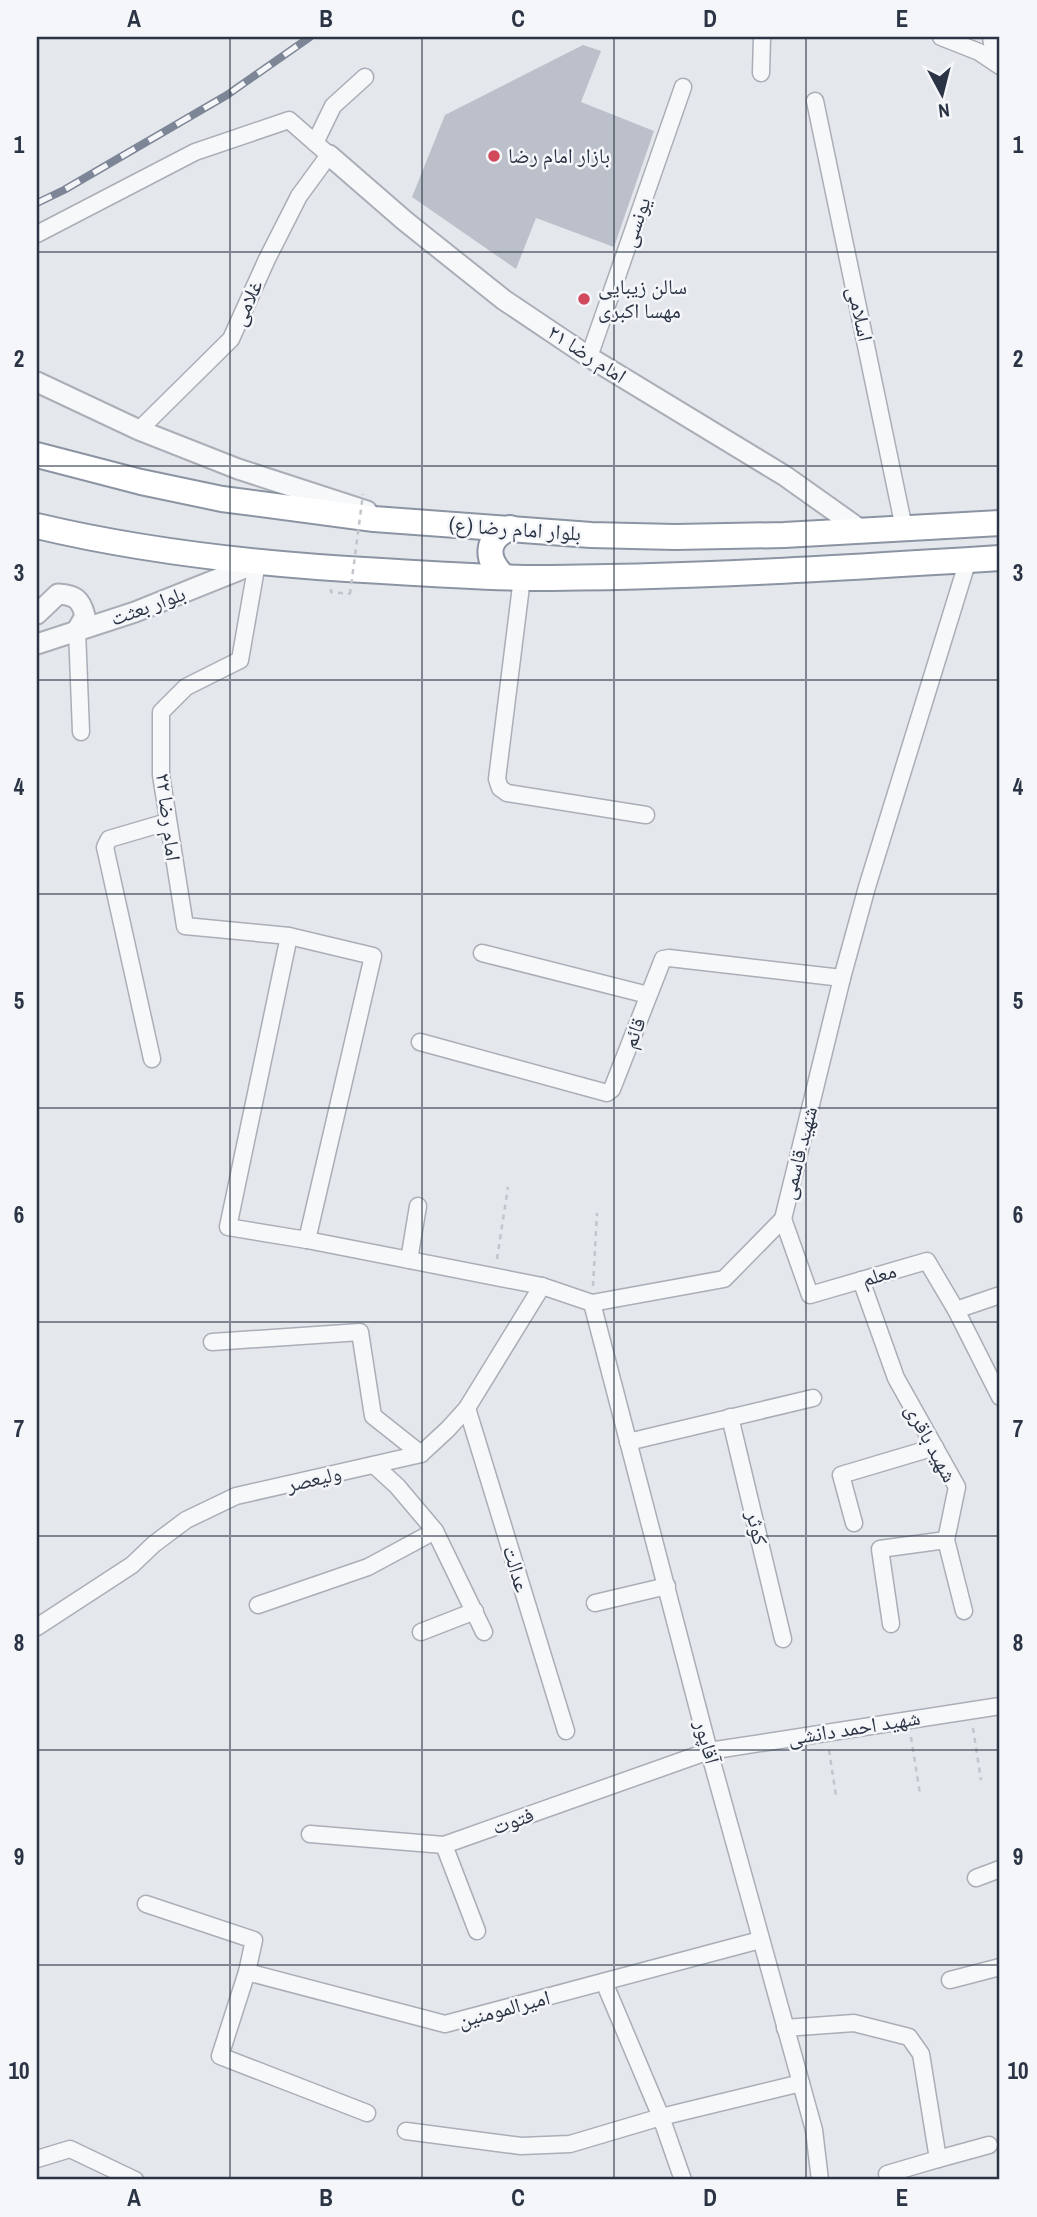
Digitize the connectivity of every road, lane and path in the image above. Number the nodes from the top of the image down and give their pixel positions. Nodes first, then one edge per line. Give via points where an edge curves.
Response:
1 (762, 37) edge
2 (941, 37) edge
3 (992, 37) edge
4 (998, 64) edge
5 (761, 73) dead end
6 (365, 77) dead end
7 (683, 87) dead end
8 (815, 100) dead end
9 (322, 149) junction
10 (37, 234) edge
11 (589, 357) junction
12 (37, 382) edge
13 (139, 430) junction
14 (37, 455) edge
15 (363, 494) dead end
16 (395, 519) junction
17 (1000, 523) edge
18 (37, 526) edge
19 (510, 528) junction
20 (904, 528) junction
21 (862, 530) junction
22 (1000, 558) edge
23 (968, 560) junction
24 (257, 563) junction
25 (513, 577) junction
26 (331, 592) dead end
27 (37, 614) edge
28 (77, 630) junction
29 (37, 644) edge
30 (81, 732) dead end
31 (646, 815) dead end
32 (167, 822) junction
33 (289, 936) junction
34 (481, 953) dead end
35 (842, 978) junction
36 (649, 995) junction
37 (420, 1042) dead end
38 (152, 1059) dead end
39 (508, 1187) dead end
40 (418, 1206) dead end
41 (597, 1213) dead end
42 (783, 1219) junction
43 (307, 1240) junction
44 (409, 1260) junction
45 (494, 1276) junction
46 (861, 1280) junction
47 (542, 1286) junction
48 (1000, 1295) edge
49 (592, 1303) junction
50 (956, 1310) junction
51 (212, 1342) dead end
52 (813, 1398) dead end
53 (1000, 1398) edge
54 (467, 1408) junction
55 (730, 1418) junction
56 (628, 1442) junction
57 (935, 1447) junction
58 (421, 1454) junction
59 (374, 1465) junction
60 (854, 1523) dead end
61 (435, 1531) junction
62 (946, 1540) junction
63 (667, 1586) junction
64 (595, 1603) dead end
65 (258, 1605) dead end
66 (475, 1611) junction
67 (964, 1611) dead end
68 (891, 1624) dead end
69 (37, 1627) edge
70 (421, 1632) dead end
71 (484, 1632) dead end
72 (783, 1639) dead end
73 (1000, 1706) edge
74 (971, 1711) junction
75 (909, 1720) junction
76 (566, 1731) dead end
77 (827, 1732) junction
78 (709, 1751) junction
79 (981, 1780) dead end
80 (920, 1794) dead end
81 (836, 1796) dead end
82 (310, 1835) dead end
83 (444, 1845) junction
84 (1000, 1868) edge
85 (976, 1878) dead end
86 (146, 1904) dead end
87 (477, 1931) dead end
88 (761, 1940) junction
89 (247, 1972) junction
90 (999, 1972) edge
91 (950, 1980) dead end
92 (604, 1982) junction
93 (785, 2028) junction
94 (801, 2083) junction
95 (367, 2113) dead end
96 (661, 2117) junction
97 (406, 2131) dead end
98 (989, 2145) dead end
99 (37, 2159) edge
100 (938, 2159) junction
101 (887, 2174) dead end
102 (135, 2180) edge
103 (683, 2180) edge
104 (820, 2180) edge

1 - 5 street
2 - 4 street
3 - 4 street
6 - 9 street, غلامی via 333,106
7 - 11 street, یونسی
8 - 20 street, اسلامی
9 - 10 street via 289,120 195,152
9 - 11 street, امام رضا ۲۱ via 504,300
9 - 13 street, غلامی via 232,339
11 - 21 street, امام رضا ۲۱ via 785,476
12 - 13 street
13 - 16 street via 238,469
14 - 16 highway, بلوار امام رضا (ع) via 222,499
15 - 26 path, bridge via 350,594
16 - 19 highway, بلوار امام رضا (ع)
17 - 20 highway, بلوار امام رضا (ع)
18 - 24 highway, بلوار امام رضا (ع)
19 - 21 highway, بلوار امام رضا (ع) via 675,537
19 - 25 highway via 492,541 491,550 495,568
20 - 21 highway, بلوار امام رضا (ع)
22 - 23 highway, بلوار امام رضا (ع)
23 - 25 highway, بلوار امام رضا (ع) via 687,575
23 - 35 street, شهید قاسمی
24 - 25 highway, بلوار امام رضا (ع)
24 - 28 street, بلوار بعثت
24 - 32 street, امام رضا ۲۲ via 240,660 186,687 161,712
25 - 31 street via 500,788 507,793
27 - 28 street via 58,594 72,594 82,603 85,616
28 - 29 street, بلوار بعثت
28 - 30 street
32 - 33 street, امام رضا ۲۲ via 185,926
32 - 38 street via 109,839 105,846
33 - 43 street, شهید قاسمی via 228,1227
33 - 43 street, امام رضا ۲۲ via 373,956
34 - 36 street
35 - 36 street, قائم via 669,958 663,959
35 - 42 street, شهید قاسمی
36 - 37 street, قائم via 607,1093
39 - 45 path
40 - 44 street
41 - 49 path
42 - 46 street, معلم via 810,1295
42 - 49 street, شهید قاسمی via 723,1279
43 - 44 street, شهید قاسمی
44 - 45 street, شهید قاسمی
45 - 47 street, شهید قاسمی
46 - 50 street, معلم via 927,1261
46 - 57 street, شهید باقری via 896,1378
47 - 49 street, شهید قاسمی
47 - 54 street, ولیعصر
48 - 50 street
49 - 56 street, آقاپور
50 - 53 street
51 - 58 street via 360,1332 373,1416
52 - 55 street
54 - 58 street, ولیعصر
54 - 76 street, عدالت
55 - 56 street
55 - 72 street, کوثر
56 - 63 street, آقاپور
57 - 60 street via 841,1475
57 - 62 street, شهید باقری via 957,1487
58 - 59 street, ولیعصر
59 - 61 street
59 - 69 street, ولیعصر via 236,1496 186,1520 132,1564
61 - 65 street via 368,1567
61 - 66 street
62 - 67 street, شهید باقری
62 - 68 street via 880,1549
63 - 64 street
63 - 78 street, آقاپور
66 - 70 street
66 - 71 street
73 - 74 street, شهید احمد دانشی
74 - 75 street, شهید احمد دانشی
74 - 79 path
75 - 77 street, شهید احمد دانشی
75 - 80 path
77 - 78 street, شهید احمد دانشی
77 - 81 path
78 - 83 street, فتوت
78 - 88 street, آقاپور
82 - 83 street, فتوت
83 - 87 street
84 - 85 street
86 - 89 street via 254,1940
88 - 92 street, اميرالمومنين
88 - 93 street, آقاپور
89 - 92 street, اميرالمومنين via 445,2024
89 - 95 street via 220,2056
90 - 91 street
92 - 96 street
93 - 94 street, آقاپور
93 - 100 street via 855,2023 909,2037 921,2054
94 - 96 street
94 - 104 street, آقاپور via 814,2130
96 - 97 street via 570,2144 520,2146
96 - 103 street
98 - 100 street
99 - 102 street via 70,2149
100 - 101 street

